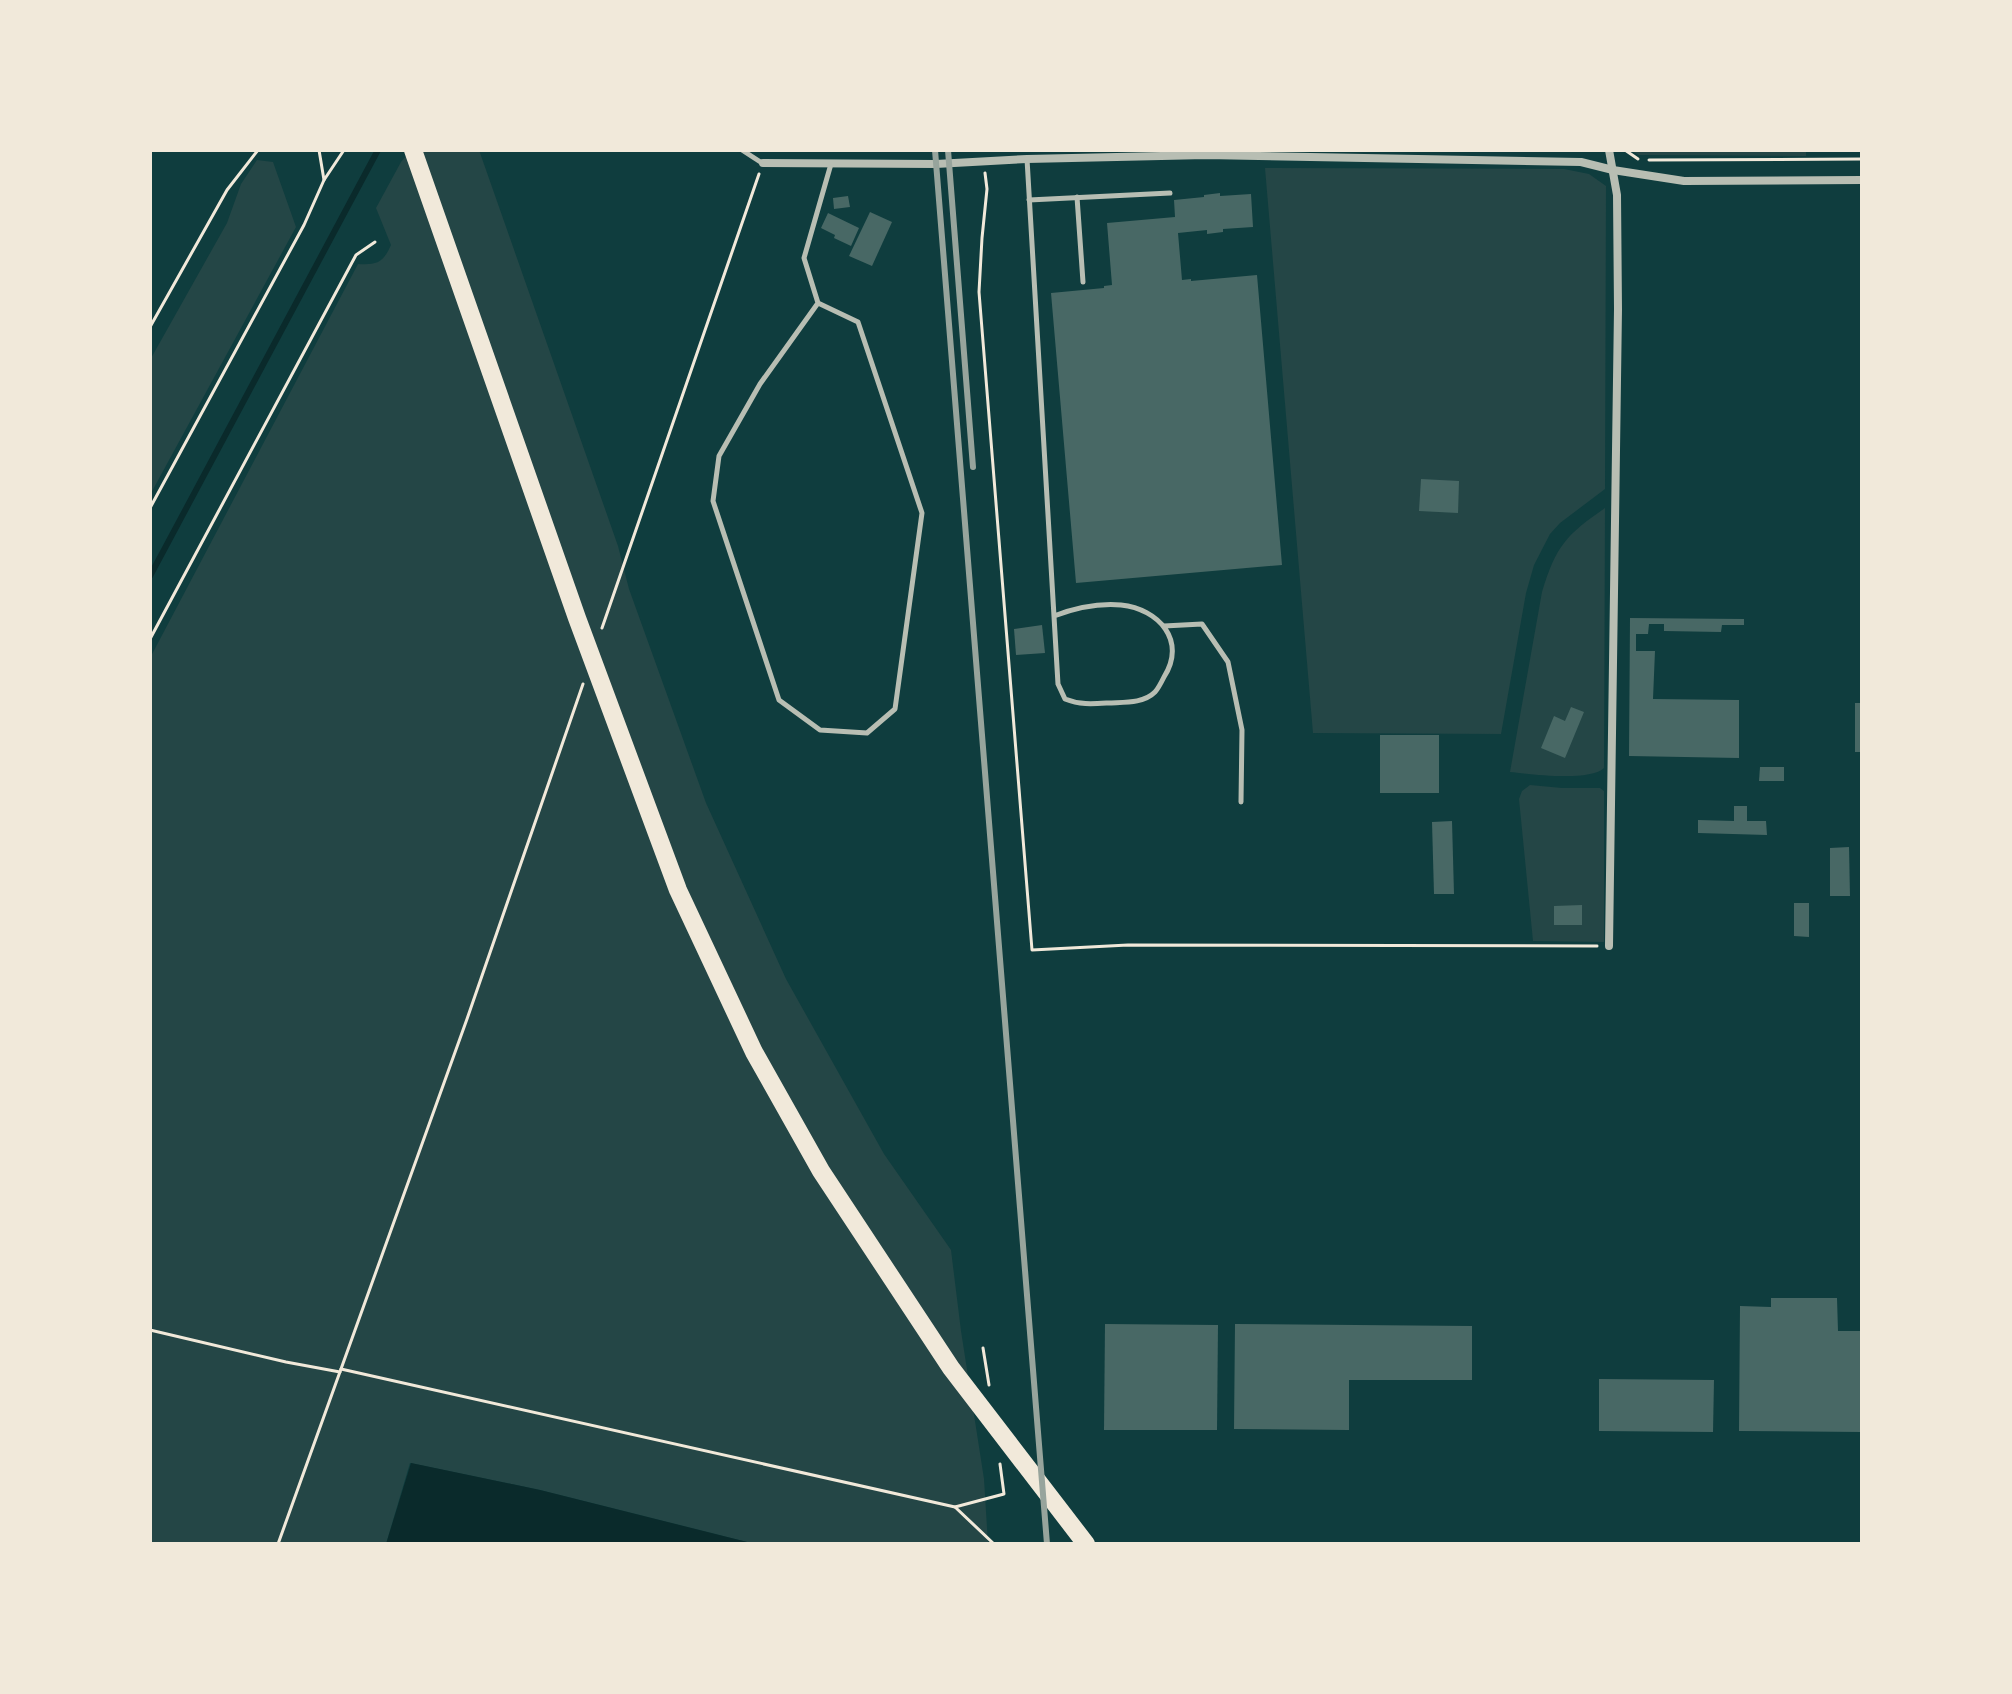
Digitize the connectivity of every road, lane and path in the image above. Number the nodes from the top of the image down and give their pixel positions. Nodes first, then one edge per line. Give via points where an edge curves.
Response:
1 (258, 150) edge
2 (319, 150) edge
3 (344, 150) edge
4 (413, 150) edge
5 (742, 150) edge
6 (1609, 150) edge
7 (1625, 150) edge
8 (1206, 152) edge
9 (1027, 159) junction
10 (1862, 159) edge
11 (984, 162) junction
12 (763, 163) junction
13 (831, 164) junction
14 (1613, 170) junction
15 (324, 180) junction
16 (1862, 180) edge
17 (1170, 193) dead end
18 (1077, 197) junction
19 (1029, 200) junction
20 (375, 242) dead end
21 (1083, 282) dead end
22 (818, 303) junction
23 (150, 327) edge
24 (150, 508) edge
25 (1054, 616) junction
26 (1164, 626) junction
27 (603, 627) dead end
28 (150, 639) edge
29 (587, 672) dead end
30 (1241, 802) dead end
31 (1609, 946) joint
32 (150, 1330) edge
33 (983, 1348) dead end
34 (340, 1370) junction
35 (990, 1392) dead end
36 (1000, 1465) dead end
37 (955, 1507) junction
38 (278, 1544) edge
39 (994, 1544) edge
40 (1086, 1544) edge

1 - 23 path via 227,190
2 - 15 path
3 - 15 path
4 - 40 main road via 678,890 754,1052 821,1171 951,1368
5 - 12 lane
6 - 14 street
7 - 10 path via 1640,161
8 - 9 street
8 - 14 street via 1581,162
9 - 11 street
9 - 19 lane
11 - 13 street
11 - 31 path via 987,189 979,292 1032,950 1128,945
12 - 13 street
12 - 27 path
13 - 22 lane via 804,258
14 - 16 street via 1684,181
14 - 31 street via 1618,309
15 - 24 path
17 - 18 lane
18 - 19 lane
18 - 21 lane
19 - 25 lane
20 - 28 path via 356,255
22 - 22 lane via 760,384 719,456 713,501 779,700 820,730 867,733 895,709 922,513 858,322
25 - 26 lane via 1078,607 1121,605 1148,612
25 - 26 lane via 1058,684 1065,699 1080,704 1134,702 1154,694 1172,665 1173,644
26 - 30 lane via 1202,624 1228,662 1242,730
29 - 34 path
32 - 34 path
33 - 35 path
34 - 37 path
34 - 38 path
36 - 37 path via 1004,1494
37 - 39 path

